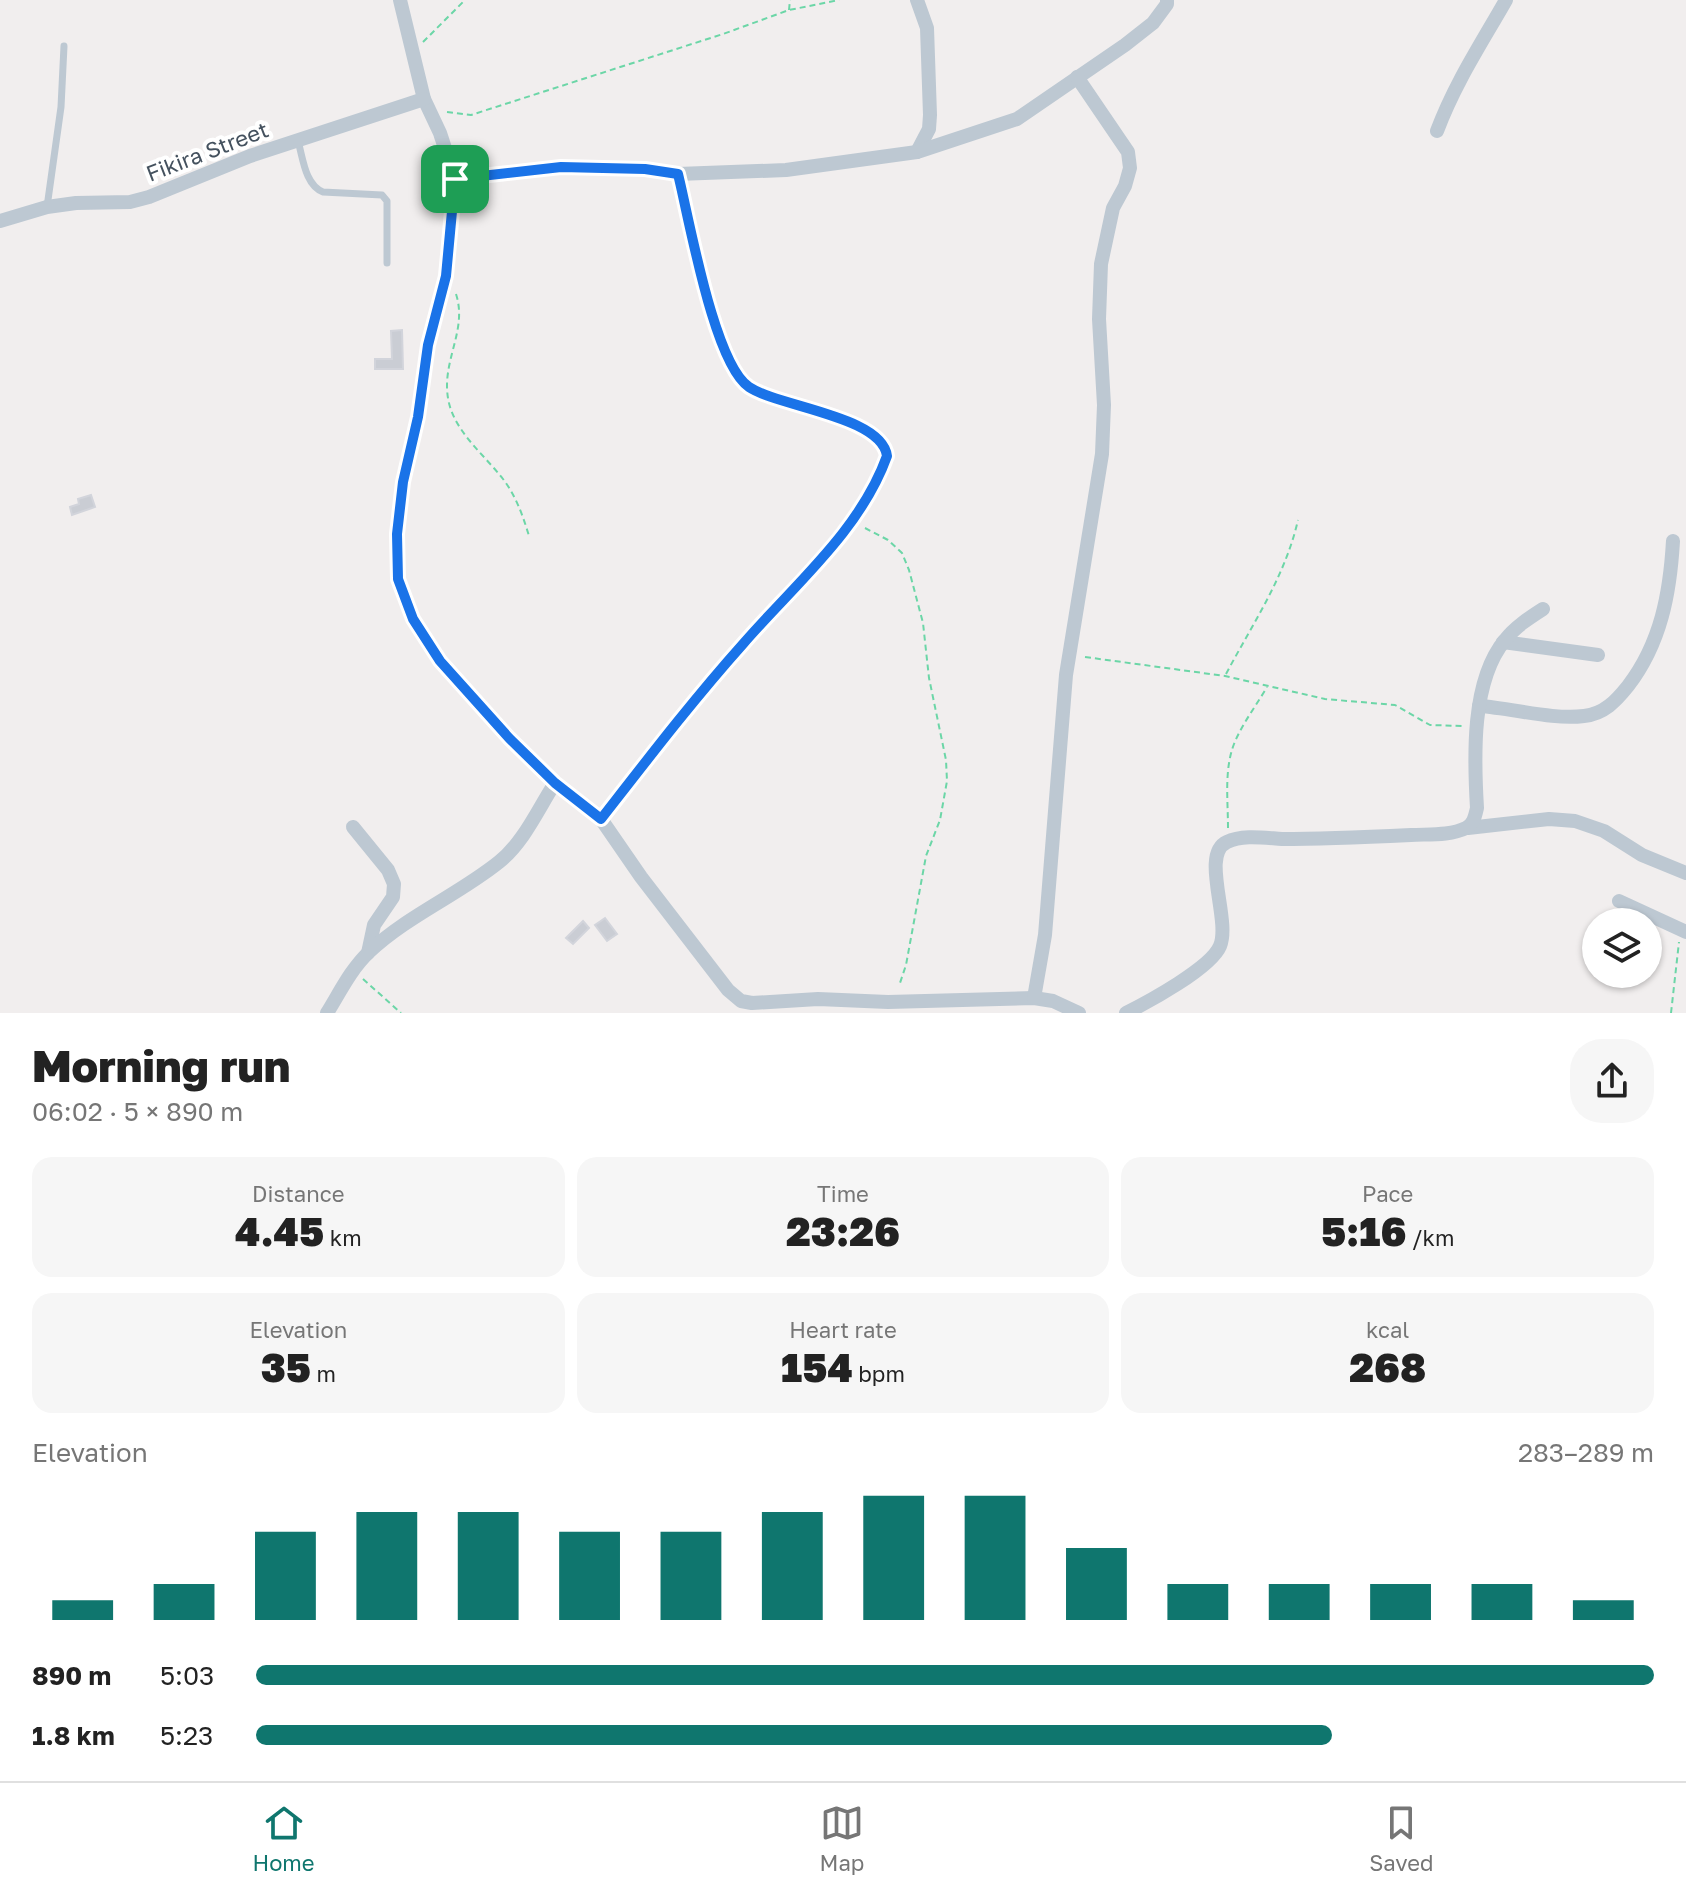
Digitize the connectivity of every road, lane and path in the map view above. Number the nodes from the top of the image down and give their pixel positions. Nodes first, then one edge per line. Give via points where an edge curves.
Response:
1 (400, 0) edge
2 (465, 0) edge
3 (790, 0) edge
4 (839, 0) edge
5 (917, 0) edge
6 (1167, 0) edge
7 (1506, 0) edge
8 (789, 10) junction
9 (64, 46) dead end
10 (414, 51) junction
11 (1077, 77) junction
12 (424, 99) junction
13 (1437, 131) dead end
14 (298, 141) junction
15 (917, 152) junction
16 (678, 174) junction
17 (455, 179) junction
18 (47, 207) junction
19 (0, 221) edge
20 (387, 263) dead end
21 (446, 276) junction
22 (1298, 520) dead end
23 (849, 521) junction
24 (529, 536) dead end
25 (1673, 541) dead end
26 (1543, 609) dead end
27 (1503, 642) junction
28 (1598, 655) dead end
29 (1069, 656) junction
30 (1225, 676) junction
31 (1267, 686) junction
32 (1479, 706) junction
33 (1477, 725) junction
34 (555, 783) junction
35 (601, 819) junction
36 (353, 827) dead end
37 (1468, 828) junction
38 (1228, 841) junction
39 (1686, 873) edge
40 (1619, 901) dead end
41 (1684, 931) edge
42 (368, 953) junction
43 (353, 971) junction
44 (1034, 998) junction
45 (745, 1006) edge
46 (887, 1008) edge
47 (327, 1013) edge
48 (401, 1013) edge
49 (765, 1013) edge
50 (1079, 1013) edge
51 (1126, 1013) edge
52 (1671, 1013) edge

1 - 10 street
2 - 10 path
3 - 8 path
4 - 8 path
5 - 15 street via 927,28 930,115
6 - 11 street via 1153,23
7 - 13 street via 1470,58
8 - 12 path via 471,115 452,114
9 - 18 lane
10 - 12 street
11 - 15 street via 1017,119
11 - 29 street via 1128,152 1130,168 1113,208 1101,264 1104,426
12 - 14 street, Fikira Street
12 - 17 street
14 - 18 street, Fikira Street via 130,202
14 - 20 lane via 315,189 382,195 387,201
15 - 16 street via 786,170
16 - 17 street via 561,167
16 - 23 street via 716,324 735,373 769,397 860,427 886,448 881,474
17 - 21 street
18 - 19 street, Fikira Street
21 - 24 path via 461,311 447,374 452,412 518,502
21 - 34 street via 403,482 398,579 413,619 440,661
22 - 30 path via 1282,572
23 - 35 street via 714,676
23 - 46 path via 902,553 923,623 946,760 940,820 926,856 906,965
25 - 32 street via 1667,598 1652,649 1616,701 1600,712 1564,717
26 - 27 street
27 - 28 street
27 - 32 street
29 - 30 path
29 - 44 street via 1045,935
30 - 31 path
31 - 33 path via 1325,699 1395,705 1430,725
31 - 38 path via 1231,755
32 - 33 street
33 - 37 street via 1477,808
34 - 35 street
34 - 42 street via 500,862
35 - 45 street
36 - 42 street via 394,884 393,897 374,925
37 - 38 street via 1339,839
37 - 39 street via 1575,821
38 - 51 street via 1218,849 1215,864 1219,948 1206,964
40 - 41 street
41 - 52 path
42 - 43 street
43 - 47 street
43 - 48 path
44 - 46 street
44 - 50 street
45 - 46 street via 818,999
45 - 49 street

